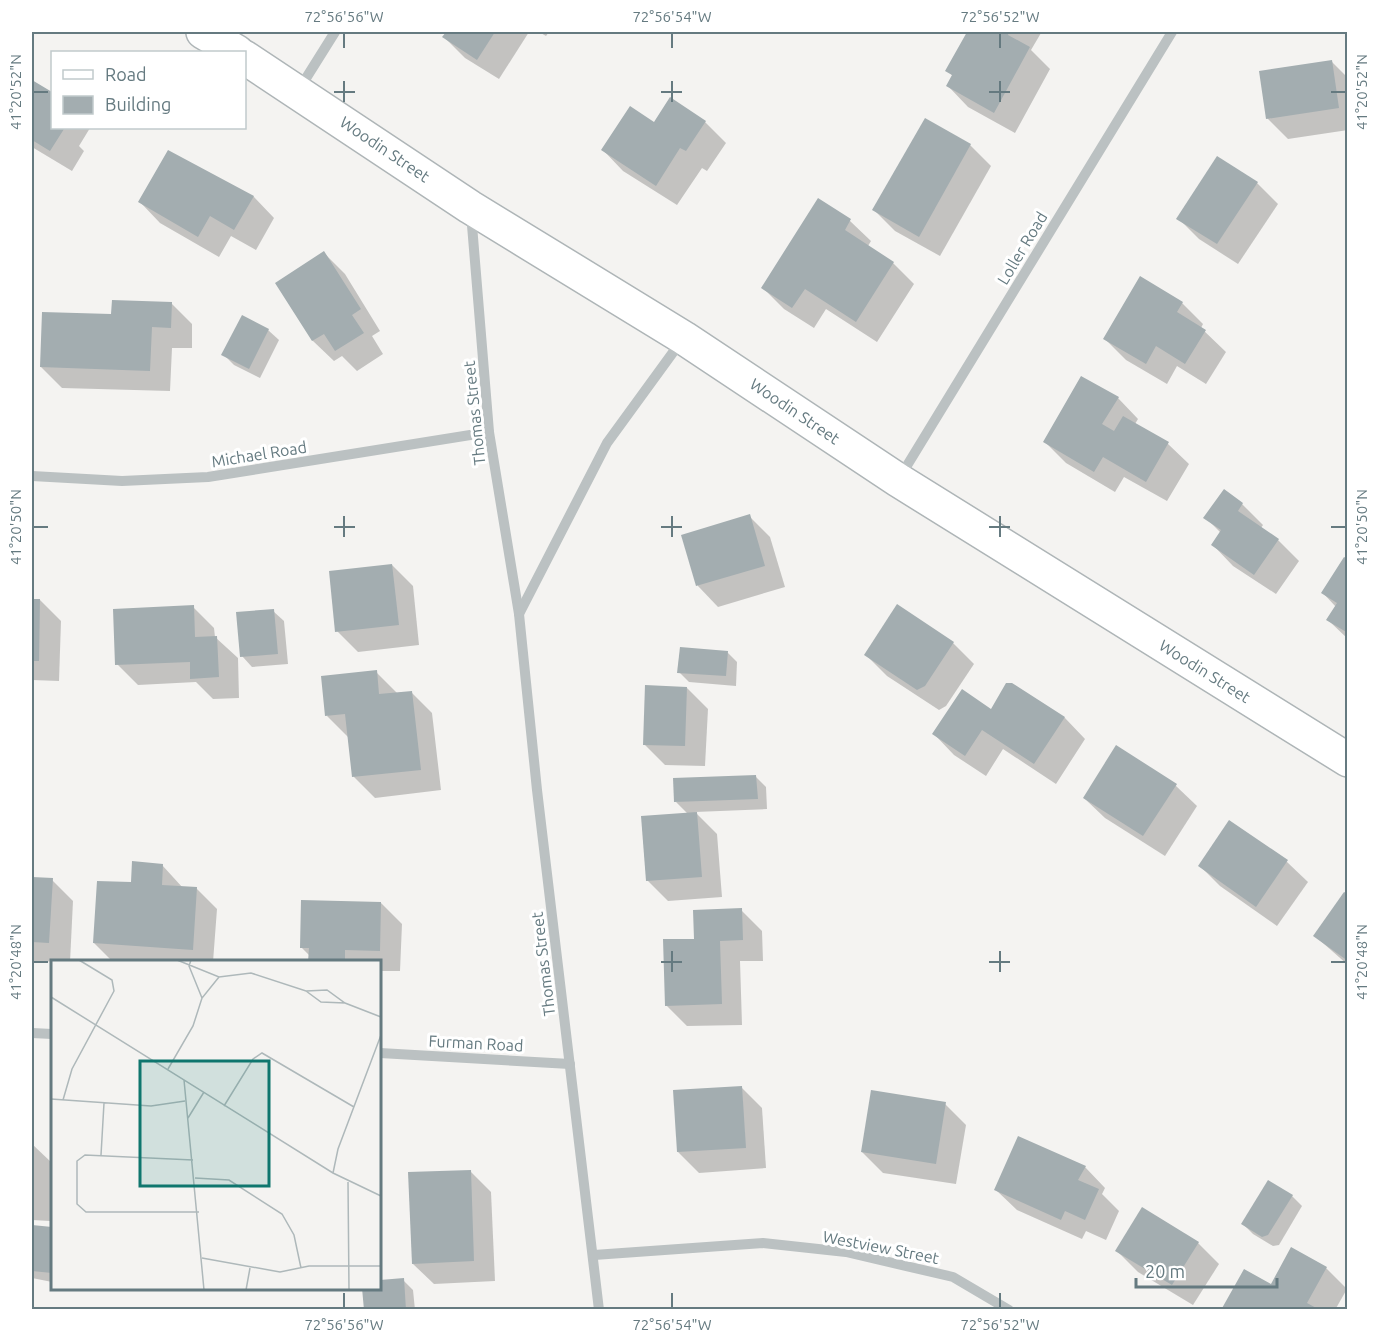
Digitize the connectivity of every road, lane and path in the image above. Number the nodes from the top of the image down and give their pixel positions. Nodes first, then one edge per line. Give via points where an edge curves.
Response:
1 (203, 32) edge
2 (335, 32) edge
3 (1172, 32) edge
4 (235, 51) edge
5 (246, 58) edge
6 (298, 91) junction
7 (470, 207) junction
8 (684, 338) junction
9 (489, 432) junction
10 (32, 476) edge
11 (898, 480) junction
12 (519, 614) junction
13 (1347, 760) edge
14 (32, 1033) edge
15 (51, 1034) edge
16 (381, 1053) edge
17 (570, 1064) junction
18 (594, 1255) junction
19 (599, 1310) edge
20 (1009, 1310) edge

1 - 4 main road
2 - 6 street
3 - 11 street, Loller Road
5 - 6 main road, Woodin Street
6 - 7 main road, Woodin Street
7 - 8 main road, Woodin Street
7 - 9 street, Thomas Street
8 - 11 main road, Woodin Street
8 - 12 street via 607,443
9 - 10 street, Michael Road via 208,477 122,481
9 - 12 street, Thomas Street
11 - 13 main road, Woodin Street
12 - 17 street, Thomas Street
14 - 15 street
16 - 17 street, Furman Road
17 - 18 street, Thomas Street
18 - 19 street, Thomas Street
18 - 20 street, Westview Street via 764,1243 846,1252 953,1277

